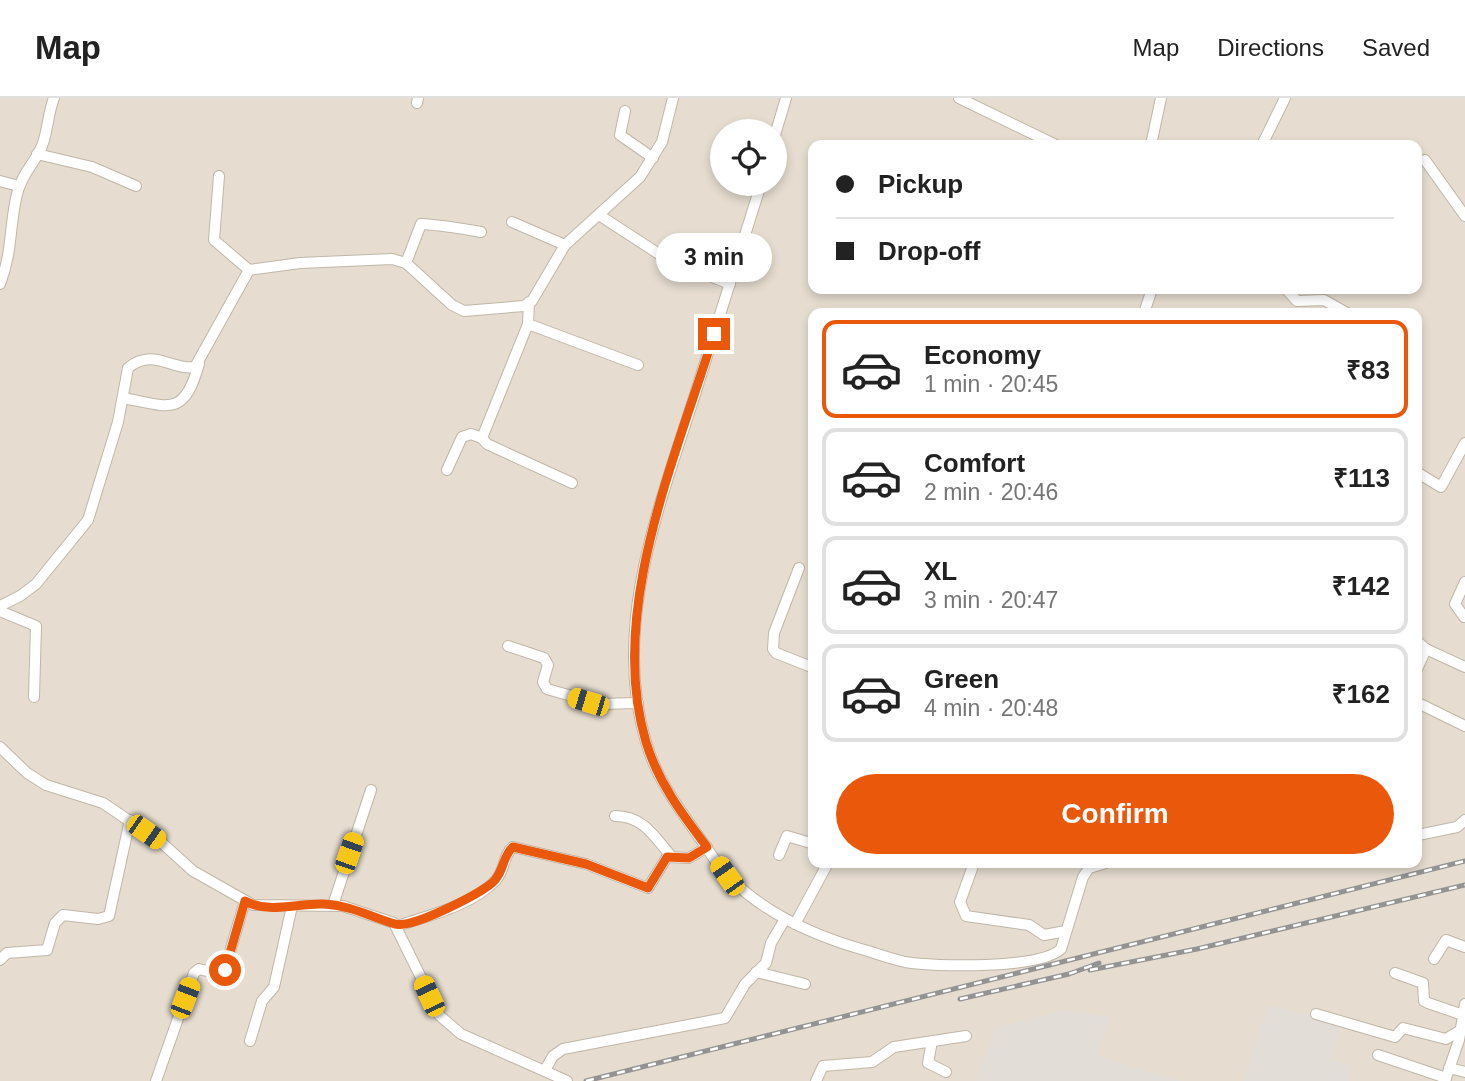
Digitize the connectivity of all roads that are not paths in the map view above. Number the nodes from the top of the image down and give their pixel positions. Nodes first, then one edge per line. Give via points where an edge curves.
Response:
1 (54, 98) edge
2 (673, 98) edge
3 (771, 98) edge
4 (959, 98) edge
5 (1161, 98) edge
6 (1285, 98) edge
7 (785, 100) edge
8 (625, 111) dead end
9 (780, 119) edge
10 (1046, 140) edge
11 (1152, 140) edge
12 (1264, 140) edge
13 (37, 155) junction
14 (653, 158) junction
15 (1425, 160) dead end
16 (219, 176) dead end
17 (0, 181) edge
18 (19, 186) junction
19 (136, 186) dead end
20 (757, 196) edge
21 (599, 215) junction
22 (1465, 216) edge
23 (512, 222) dead end
24 (481, 232) dead end
25 (565, 245) junction
26 (406, 263) junction
27 (249, 270) junction
28 (0, 284) edge
29 (730, 284) junction
30 (1291, 294) edge
31 (529, 302) junction
32 (1338, 308) edge
33 (528, 324) junction
34 (199, 363) junction
35 (638, 365) dead end
36 (122, 398) junction
37 (482, 438) junction
38 (1465, 443) edge
39 (447, 470) dead end
40 (1422, 475) edge
41 (572, 483) dead end
42 (799, 568) dead end
43 (1465, 582) edge
44 (0, 609) edge
45 (1464, 617) edge
46 (508, 646) dead end
47 (1422, 646) edge
48 (808, 666) edge
49 (1465, 667) edge
50 (34, 697) dead end
51 (638, 703) junction
52 (1422, 705) edge
53 (1465, 726) edge
54 (1, 752) edge
55 (371, 790) dead end
56 (615, 816) dead end
57 (130, 820) junction
58 (1465, 820) edge
59 (1422, 834) edge
60 (808, 842) edge
61 (707, 847) junction
62 (779, 855) dead end
63 (671, 856) junction
64 (825, 868) edge
65 (972, 868) edge
66 (1089, 868) edge
67 (245, 901) junction
68 (332, 905) junction
69 (292, 906) junction
70 (790, 921) junction
71 (397, 926) junction
72 (1066, 931) junction
73 (1465, 947) edge
74 (1434, 959) dead end
75 (0, 960) edge
76 (757, 972) junction
77 (1395, 972) dead end
78 (805, 984) dead end
79 (1465, 1004) edge
80 (1316, 1014) dead end
81 (1463, 1015) junction
82 (1461, 1030) junction
83 (966, 1036) dead end
84 (250, 1041) dead end
85 (932, 1041) junction
86 (1378, 1055) dead end
87 (545, 1070) junction
88 (1465, 1072) edge
89 (946, 1073) dead end
90 (1447, 1076) edge
91 (156, 1081) edge
92 (567, 1081) edge
93 (816, 1081) edge

1 - 13 street
2 - 14 street via 667,129
3 - 7 street
4 - 10 street
5 - 11 street
6 - 12 street
7 - 9 street
8 - 14 street via 620,135
13 - 18 street
13 - 19 street via 92,167
14 - 21 street via 633,186
15 - 22 street
16 - 27 street via 214,240
17 - 18 street
18 - 28 street via 12,250
20 - 29 street
21 - 25 street
21 - 29 street via 665,258
23 - 25 street
24 - 26 street via 421,224
25 - 31 street
26 - 27 street via 354,260
26 - 31 street via 464,311
27 - 34 street
29 - 51 street via 675,454 641,583 634,643
30 - 32 street via 1297,301 1324,300
31 - 33 street
33 - 35 street
33 - 37 street
34 - 36 street via 192,387 178,405
34 - 36 street via 191,368 158,359 132,364
36 - 44 street via 88,520 36,584
37 - 39 street via 462,437
37 - 41 street
38 - 40 street via 1441,487
42 - 48 street via 774,633 773,649
43 - 45 street via 1455,604
44 - 50 street via 36,626
46 - 51 street via 544,658 547,689 600,704
47 - 49 street
51 - 61 street via 657,771
52 - 53 street
54 - 57 street via 46,785 103,803
55 - 68 street
56 - 63 street via 641,821
57 - 67 street via 193,871
57 - 75 street via 108,916 63,915 55,923 47,950 7,953
58 - 59 street via 1457,827
60 - 62 street via 787,836
61 - 63 street via 689,858
61 - 70 street via 727,876
63 - 71 street via 648,888 586,864 513,847 492,883 441,913
64 - 70 street
65 - 72 street via 960,902 963,914 1029,925 1044,935
66 - 72 street
67 - 69 street via 261,908
67 - 91 street via 223,972 198,970 194,974
68 - 69 street
68 - 71 street
69 - 84 street via 274,988 263,997
70 - 72 street via 836,943 904,961 957,966 1043,958 1060,948
70 - 76 street via 771,943 766,963
71 - 87 street via 429,996 448,1025
73 - 74 street via 1446,940
76 - 78 street
76 - 87 street via 725,1018 563,1049
77 - 81 street via 1423,983 1424,1001
79 - 81 street
80 - 82 street via 1395,1037 1403,1028 1446,1039
81 - 82 street
82 - 90 street
83 - 85 street
85 - 89 street via 928,1063
85 - 93 street via 894,1047 872,1062 823,1066
86 - 90 street
87 - 92 street
88 - 90 street

